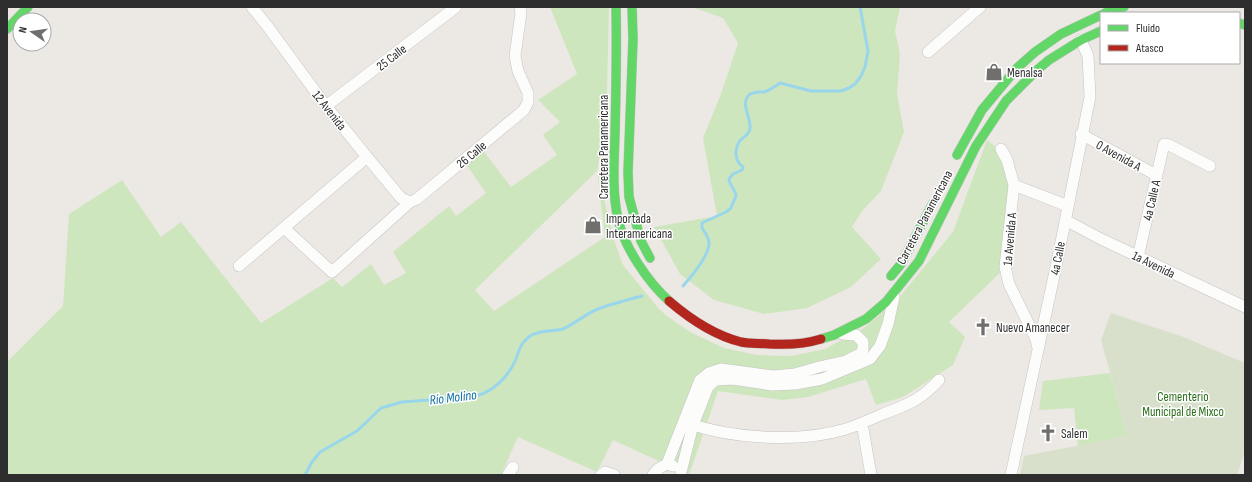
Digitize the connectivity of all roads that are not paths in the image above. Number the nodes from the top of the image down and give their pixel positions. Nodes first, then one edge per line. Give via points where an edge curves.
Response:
1 (252, 7) edge
2 (456, 7) edge
3 (520, 7) edge
4 (616, 7) edge
5 (632, 7) edge
6 (980, 7) edge
7 (1124, 7) edge
8 (23, 8) edge
9 (1106, 12) edge
10 (1100, 15) edge
11 (11, 16) edge
12 (7, 29) edge
13 (1100, 31) edge
14 (1081, 40) junction
15 (928, 52) dead end
16 (326, 106) junction
17 (1082, 134) junction
18 (1001, 149) dead end
19 (367, 157) junction
20 (952, 165) dead end
21 (1210, 166) dead end
22 (1156, 175) junction
23 (1014, 185) junction
24 (937, 195) dead end
25 (414, 200) junction
26 (1068, 206) junction
27 (1065, 220) junction
28 (284, 228) junction
29 (1138, 256) junction
30 (239, 266) dead end
31 (656, 266) dead end
32 (886, 282) dead end
33 (895, 291) junction
34 (1245, 307) edge
35 (834, 335) junction
36 (1038, 349) junction
37 (939, 380) dead end
38 (688, 423) junction
39 (862, 423) junction
40 (667, 464) junction
41 (682, 474) edge
42 (601, 475) edge
43 (614, 475) edge
44 (653, 475) edge
45 (870, 475) edge
46 (1011, 475) edge

1 - 16 street, 12 Avenida
2 - 16 street, 25 Calle
3 - 25 street, 26 Calle via 516,56 518,71 528,93 528,102 524,110
4 - 35 main road, Carretera Panamericana via 618,41 614,196 622,232 638,263 671,304 706,328 724,336 742,342 781,345 812,342
5 - 31 main road, Carretera Panamericana via 629,197 640,241
6 - 15 street
7 - 9 main road, Carretera Panamericana
8 - 11 main road
10 - 20 main road, Carretera Panamericana via 1062,34 1017,68 982,110
11 - 12 main road
13 - 14 main road, Carretera Panamericana
14 - 17 street, 4a Calle via 1088,56 1090,77 1090,97
14 - 33 main road, Carretera Panamericana via 1049,60 1006,101 976,146 919,260
16 - 19 street, 12 Avenida
17 - 22 street, 0 Avenida A
17 - 26 street, 4a Calle
18 - 23 street, 1a Avenida A
19 - 25 street, 12 Avenida via 401,198
19 - 28 street
21 - 22 street, 4a Calle A via 1164,144
22 - 29 street, 4a Calle A
23 - 26 street
23 - 36 street, 1a Avenida A via 1005,267 1009,284 1036,339
24 - 32 main road, Carretera Panamericana via 901,264
25 - 28 street, 26 Calle via 332,272
26 - 27 street, 4a Calle
27 - 29 street, 1a Avenida
27 - 36 street, 4a Calle
28 - 30 street
29 - 34 street, 1a Avenida
33 - 35 main road, Carretera Panamericana via 866,319
33 - 38 street via 880,346 870,359 822,379 795,384 772,385 733,379 715,380 708,387
35 - 38 street via 856,335 863,342 863,350 846,361 794,374 773,376 721,369 709,373 700,380
36 - 46 street, 4a Calle
37 - 39 street via 928,392 909,404
38 - 39 street via 741,436 783,437 831,432
38 - 40 street
38 - 41 street
39 - 45 street
40 - 41 street via 674,466
40 - 44 street via 656,470
42 - 43 street via 605,472

